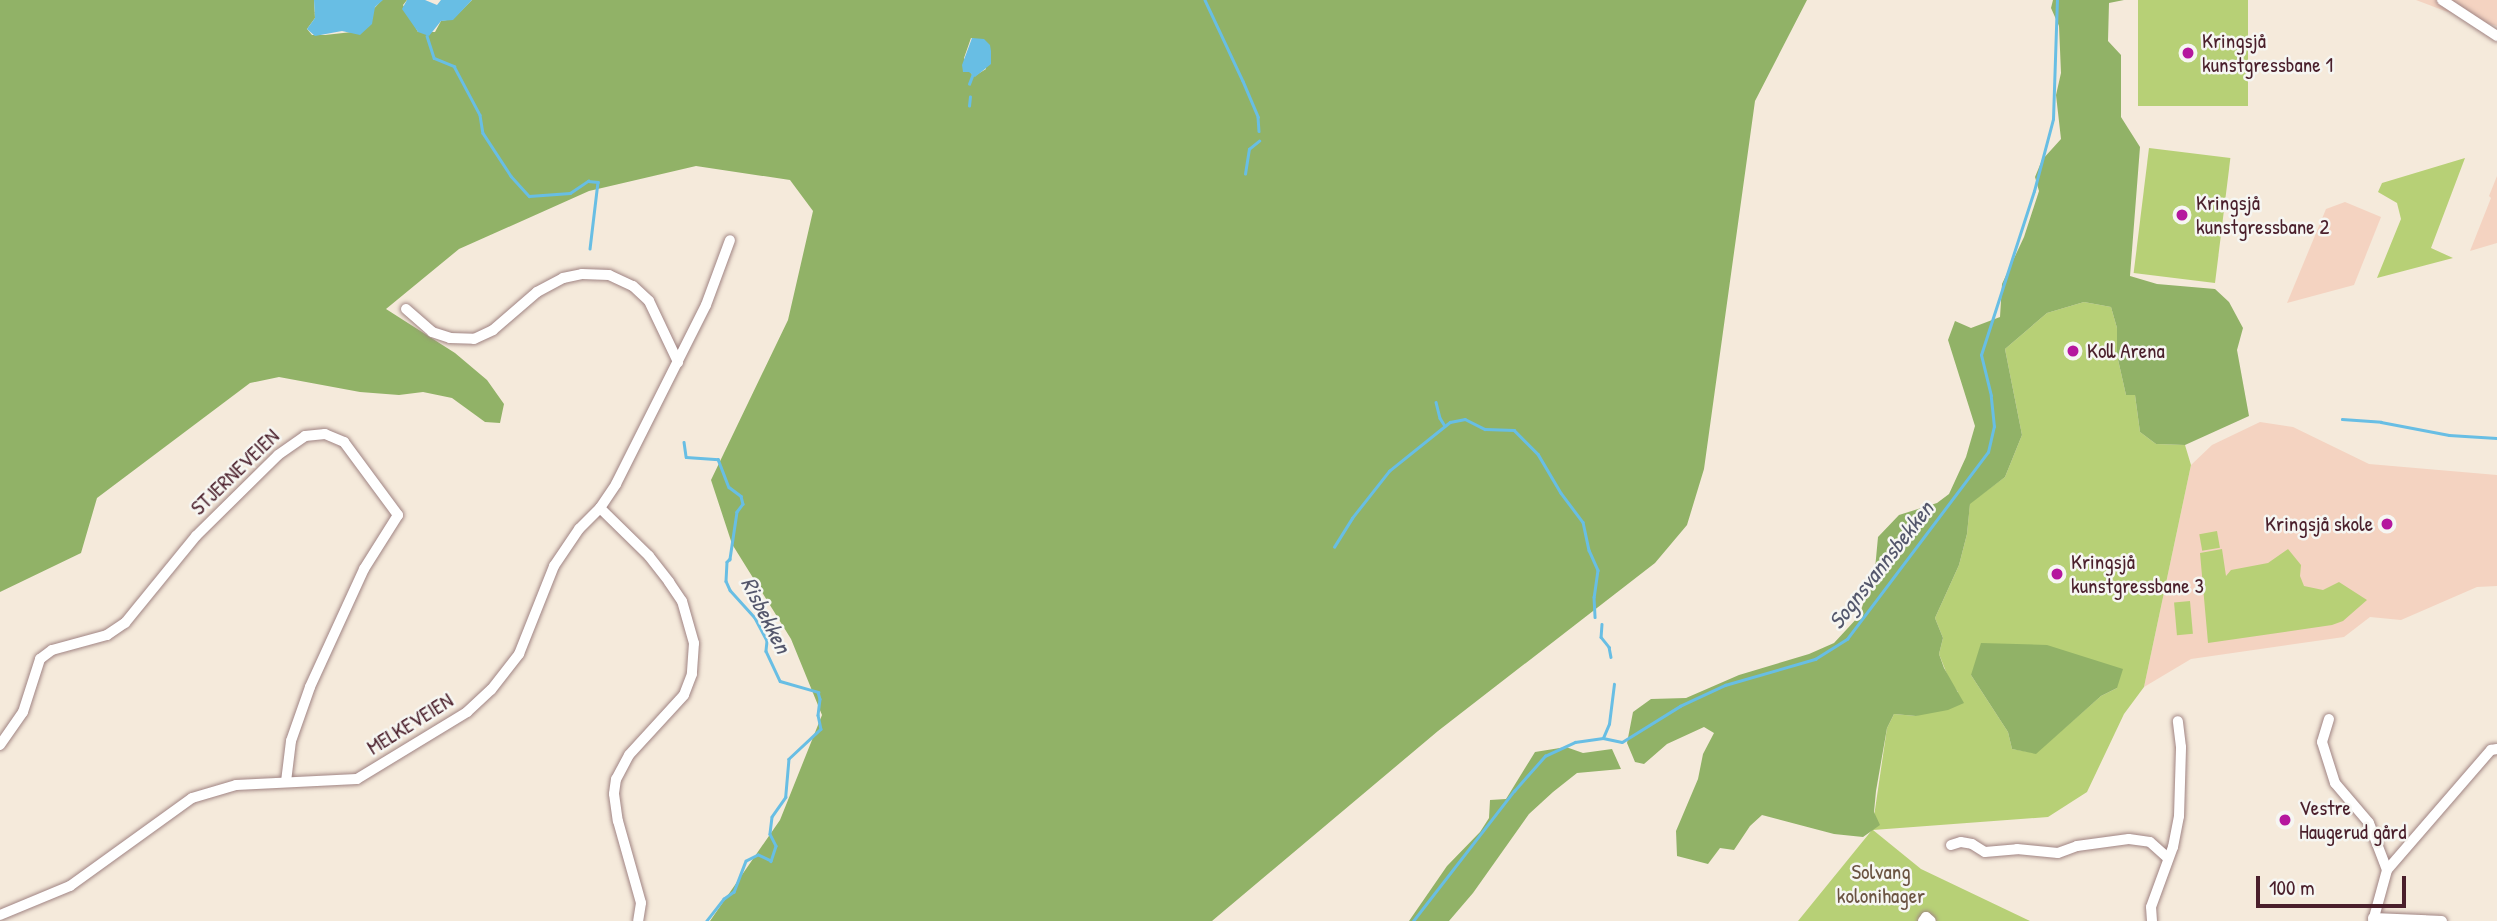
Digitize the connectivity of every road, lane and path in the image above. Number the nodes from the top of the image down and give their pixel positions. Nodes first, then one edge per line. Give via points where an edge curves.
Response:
1 (2442, 0) edge
2 (2497, 36) edge
3 (730, 240) dead end
4 (406, 309) dead end
5 (678, 362) junction
6 (600, 508) junction
7 (2329, 719) dead end
8 (2178, 721) dead end
9 (0, 745) edge
10 (2497, 749) edge
11 (286, 782) junction
12 (1951, 845) dead end
13 (2168, 858) junction
14 (2387, 870) junction
15 (0, 915) edge
16 (2373, 919) edge
17 (638, 921) edge
18 (1923, 921) edge
19 (1931, 921) edge
20 (2152, 921) edge
21 (2442, 921) edge

1 - 2 street
3 - 5 street, MELKEVEIEN
4 - 5 street via 432,332 474,338 493,330 537,292 563,278 609,275 633,286 649,301
5 - 6 street, MELKEVEIEN
6 - 11 street, MELKEVEIEN via 579,528 554,566 519,654 467,712 357,779
6 - 17 street via 669,582 681,601 694,643 692,674 684,695 629,755 616,779 618,821 640,903
7 - 14 street via 2322,742 2335,783 2369,823
8 - 13 street via 2180,791
9 - 11 street, STJERNEVEIEN via 23,712 40,659 52,650 107,635 125,623 196,536 278,455 305,436 326,434 344,442 398,515 364,569 310,687 291,741
10 - 14 street via 2491,750
11 - 15 street, MELKEVEIEN via 236,785 192,798 70,886
12 - 13 street via 1972,844 1984,852 2059,853 2129,839 2150,842
13 - 20 street via 2151,907
14 - 16 street
16 - 21 street
18 - 19 street via 1926,917

